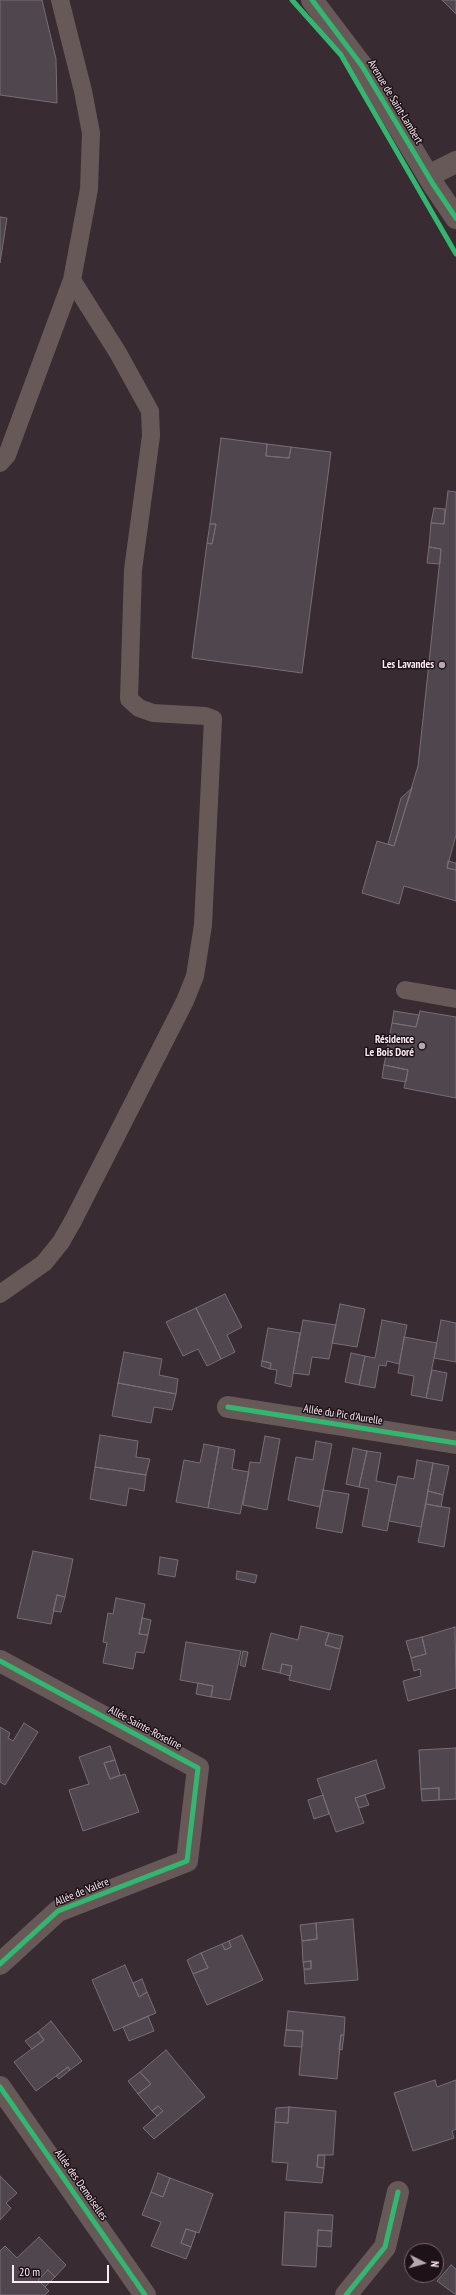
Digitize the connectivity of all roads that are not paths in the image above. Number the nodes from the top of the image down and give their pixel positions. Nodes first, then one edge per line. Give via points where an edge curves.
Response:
1 (60, 0) edge
2 (312, 0) edge
3 (456, 162) edge
4 (428, 176) junction
5 (456, 218) edge
6 (72, 280) junction
7 (0, 463) edge
8 (405, 990) dead end
9 (456, 999) edge
10 (0, 1294) edge
11 (228, 1407) dead end
12 (456, 1443) edge
13 (0, 1661) edge
14 (187, 1861) joint
15 (0, 1964) edge
16 (0, 2087) edge
17 (398, 2192) dead end
18 (145, 2295) edge
19 (346, 2295) edge

1 - 6 lane via 91,133 89,189
2 - 4 street, Avenue de Saint-Lambert via 362,66
3 - 4 street
4 - 5 street, Avenue de Saint-Lambert
6 - 7 lane via 7,455
6 - 10 lane via 118,353 150,411 151,436 133,570 129,699 139,708 153,713 205,716 213,719 203,925 195,976 185,1001 73,1221 61,1242 44,1263
8 - 9 lane
11 - 12 street, Allée du Pic d'Aurelle
13 - 14 street, Allée Sainte-Roseline via 198,1768
14 - 15 street, Allée de Valère via 58,1911
16 - 18 street, Allée des Demoiselles
17 - 19 street via 385,2247

